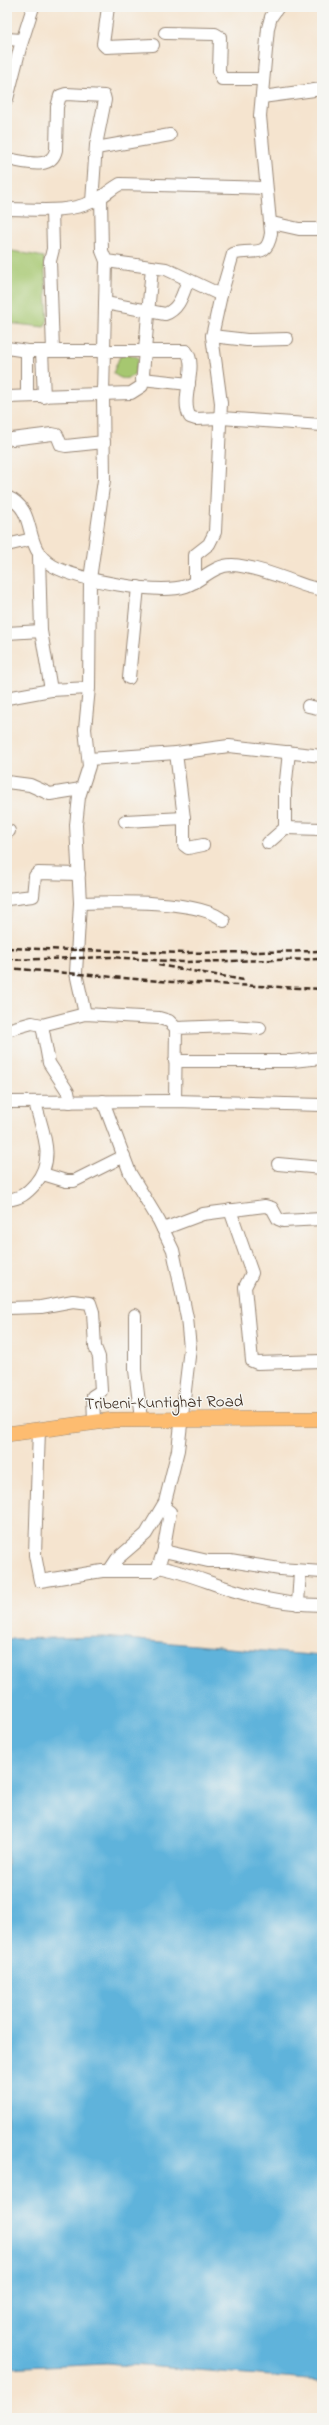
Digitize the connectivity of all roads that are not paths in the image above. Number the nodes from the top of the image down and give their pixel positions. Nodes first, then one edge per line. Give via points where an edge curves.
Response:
1 (33, 7) edge
2 (108, 7) edge
3 (278, 7) edge
4 (165, 33) dead end
5 (7, 39) edge
6 (22, 40) junction
7 (153, 45) dead end
8 (263, 79) junction
9 (322, 89) edge
10 (262, 97) junction
11 (7, 99) edge
12 (170, 135) dead end
13 (96, 148) junction
14 (7, 160) edge
15 (266, 188) junction
16 (97, 200) junction
17 (7, 208) edge
18 (52, 210) junction
19 (272, 223) junction
20 (322, 229) edge
21 (106, 261) junction
22 (152, 267) junction
23 (188, 280) junction
24 (221, 295) junction
25 (105, 303) junction
26 (148, 312) junction
27 (212, 336) junction
28 (287, 339) dead end
29 (7, 348) edge
30 (27, 351) junction
31 (48, 351) junction
32 (104, 351) junction
33 (144, 351) junction
34 (142, 379) junction
35 (188, 384) junction
36 (103, 394) junction
37 (27, 396) junction
38 (7, 397) edge
39 (44, 397) junction
40 (221, 418) junction
41 (322, 425) edge
42 (12, 439) dead end
43 (104, 442) junction
44 (7, 497) edge
45 (32, 539) junction
46 (7, 545) edge
47 (39, 556) junction
48 (90, 579) junction
49 (195, 582) junction
50 (138, 587) junction
51 (322, 589) edge
52 (41, 631) junction
53 (7, 633) edge
54 (129, 678) dead end
55 (89, 688) junction
56 (51, 690) junction
57 (7, 698) edge
58 (308, 706) dead end
59 (322, 708) edge
60 (289, 752) junction
61 (176, 754) junction
62 (322, 756) edge
63 (89, 759) junction
64 (7, 782) edge
65 (81, 789) junction
66 (184, 818) junction
67 (126, 821) dead end
68 (285, 828) junction
69 (322, 829) edge
70 (268, 843) dead end
71 (203, 845) dead end
72 (79, 874) junction
73 (7, 899) edge
74 (80, 903) junction
75 (224, 921) dead end
76 (85, 1014) junction
77 (42, 1025) junction
78 (176, 1028) junction
79 (260, 1028) dead end
80 (7, 1030) edge
81 (322, 1058) edge
82 (175, 1061) junction
83 (103, 1101) junction
84 (175, 1101) junction
85 (7, 1102) edge
86 (35, 1102) junction
87 (70, 1102) junction
88 (322, 1105) edge
89 (124, 1156) junction
90 (278, 1164) dead end
91 (322, 1168) edge
92 (44, 1174) junction
93 (7, 1200) edge
94 (230, 1210) junction
95 (322, 1219) edge
96 (163, 1228) junction
97 (7, 1308) edge
98 (135, 1315) dead end
99 (322, 1361) edge
100 (140, 1419) junction
101 (181, 1419) junction
102 (322, 1419) edge
103 (94, 1421) junction
104 (40, 1429) junction
105 (7, 1434) edge
106 (163, 1507) junction
107 (164, 1549) junction
108 (159, 1567) junction
109 (109, 1571) junction
110 (300, 1571) junction
111 (322, 1572) edge
112 (298, 1604) junction
113 (322, 1605) edge

1 - 6 street
2 - 7 street via 103,38 106,47
3 - 8 street via 271,17 268,28
4 - 8 street via 215,34 220,37 219,71 222,79
5 - 6 street
6 - 11 street
8 - 10 street
9 - 10 street
10 - 15 street via 260,132
12 - 13 street
13 - 14 street via 106,100 104,96 66,94 60,96 57,101 54,157 44,164
13 - 16 street
15 - 16 street via 120,184
15 - 19 street
16 - 18 street
16 - 21 street via 102,250
17 - 18 street
18 - 31 street via 54,242 50,261
19 - 20 street via 299,229
19 - 24 street via 270,243 264,249 254,253 233,254
21 - 22 street
21 - 25 street
22 - 23 street via 166,269
22 - 26 street
23 - 24 street
23 - 26 street via 178,305 172,312
24 - 27 street
25 - 26 street
25 - 32 street
26 - 33 street
27 - 28 street via 247,340
27 - 40 street
29 - 30 street
30 - 31 street
30 - 37 street
31 - 32 street
31 - 39 street
32 - 33 street
32 - 36 street
33 - 34 street
33 - 35 street via 186,351 191,361
34 - 35 street
34 - 36 street via 142,386 131,393
35 - 40 street via 187,407 190,417
36 - 39 street
36 - 43 street
37 - 38 street
37 - 39 street
40 - 41 street
40 - 49 street via 215,532 209,544 194,555
42 - 43 street via 52,434 66,446
43 - 48 street via 104,490
44 - 45 street via 22,506
45 - 46 street
45 - 47 street
47 - 48 street via 54,566
47 - 52 street
48 - 50 street
48 - 55 street
49 - 50 street via 179,588
49 - 51 street via 216,568 233,566 272,574
50 - 54 street
52 - 53 street
52 - 56 street
55 - 56 street
55 - 63 street via 86,729
56 - 57 street
58 - 59 street
60 - 61 street via 229,746
60 - 62 street
60 - 68 street
61 - 63 street
61 - 66 street
63 - 65 street via 88,771
64 - 65 street via 30,785 50,794
65 - 72 street via 76,825
66 - 67 street
66 - 71 street via 185,846
68 - 69 street
68 - 70 street
72 - 73 street via 38,873 35,876 34,895
72 - 74 street
74 - 75 street via 131,902 183,907 205,910
74 - 76 street via 76,973
76 - 77 street
76 - 78 street via 159,1018 169,1021
77 - 80 street via 32,1023
77 - 87 street via 49,1063 68,1092
78 - 79 street
78 - 82 street
81 - 82 street via 292,1061
82 - 84 street
83 - 84 street
83 - 87 street
83 - 89 street
84 - 88 street
85 - 86 street
86 - 87 street
86 - 92 street via 48,1156
89 - 92 street via 74,1180 66,1181
89 - 96 street via 130,1173
90 - 91 street
92 - 93 street via 24,1196
94 - 95 street via 265,1206 272,1208 283,1221
94 - 96 street via 191,1217
94 - 99 street via 252,1273 245,1287 252,1361
96 - 101 street via 173,1250 190,1335 188,1376
97 - 103 street via 41,1307 73,1301 90,1303 95,1347 99,1357 101,1392 93,1396
98 - 100 street via 135,1370
100 - 101 main road, Tribeni-Kuntighat Road
100 - 103 main road, Tribeni-Kuntighat Road
101 - 102 main road, Tribeni-Kuntighat Road
101 - 106 street via 178,1450
103 - 104 main road, Tribeni-Kuntighat Road
104 - 105 main road, Tribeni-Kuntighat Road
104 - 109 street via 35,1555 39,1579 42,1582
106 - 107 street via 170,1512
106 - 109 street via 146,1534 117,1559
107 - 108 street
107 - 110 street via 208,1561 230,1560
108 - 109 street via 155,1571
108 - 112 street via 184,1572 242,1593
110 - 111 street
110 - 112 street
112 - 113 street

